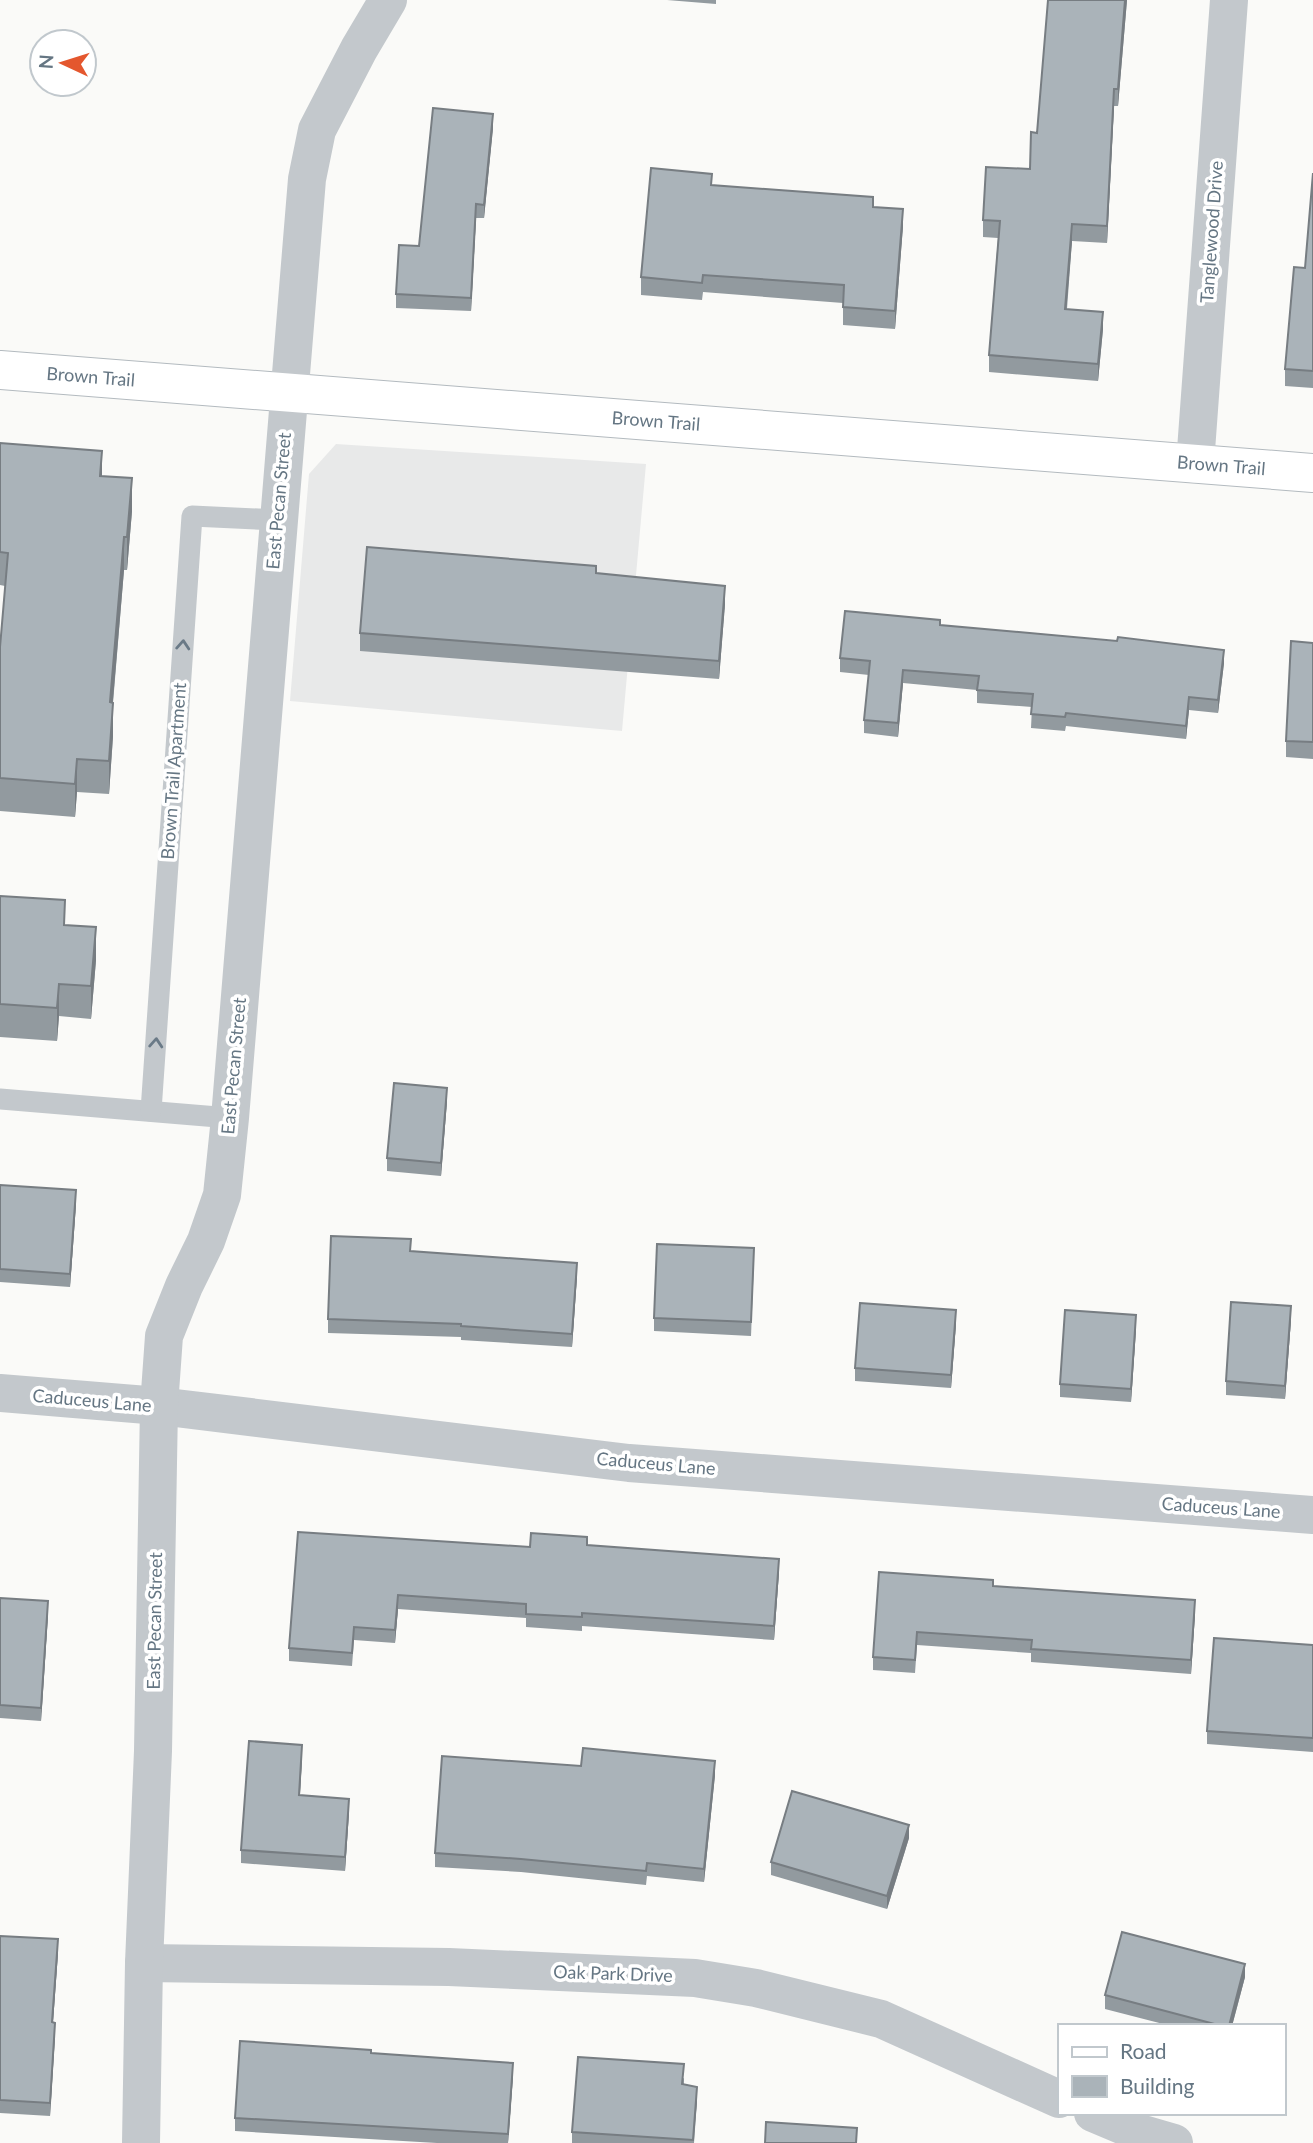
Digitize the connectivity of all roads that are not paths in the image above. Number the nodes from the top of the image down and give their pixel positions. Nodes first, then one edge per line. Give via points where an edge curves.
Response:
1 (388, 0) edge
2 (1229, 0) edge
3 (0, 370) edge
4 (288, 391) junction
5 (1195, 464) junction
6 (1313, 473) edge
7 (278, 520) junction
8 (0, 1099) edge
9 (151, 1111) junction
10 (230, 1118) junction
11 (0, 1393) edge
12 (159, 1406) junction
13 (1313, 1515) edge
14 (144, 1963) junction
15 (1058, 2099) edge
16 (1098, 2115) edge
17 (141, 2143) edge
18 (1174, 2143) edge

1 - 4 street, East Pecan Street via 317,130 307,179
2 - 5 street, Tanglewood Drive
3 - 4 main road, Brown Trail
4 - 5 main road, Brown Trail
4 - 7 street, East Pecan Street
5 - 6 main road, Brown Trail
9 -> 7 lane, Brown Trail Apartment via 192,516
7 - 10 street, East Pecan Street
8 - 9 lane
9 - 10 lane
10 - 12 street, East Pecan Street via 222,1195 164,1336
11 - 12 street, Caduceus Lane
12 - 13 street, Caduceus Lane via 629,1463
12 - 14 street, East Pecan Street
14 - 15 street, Oak Park Drive via 449,1967 695,1978 881,2019
14 - 17 street, East Pecan Street
16 - 18 street

